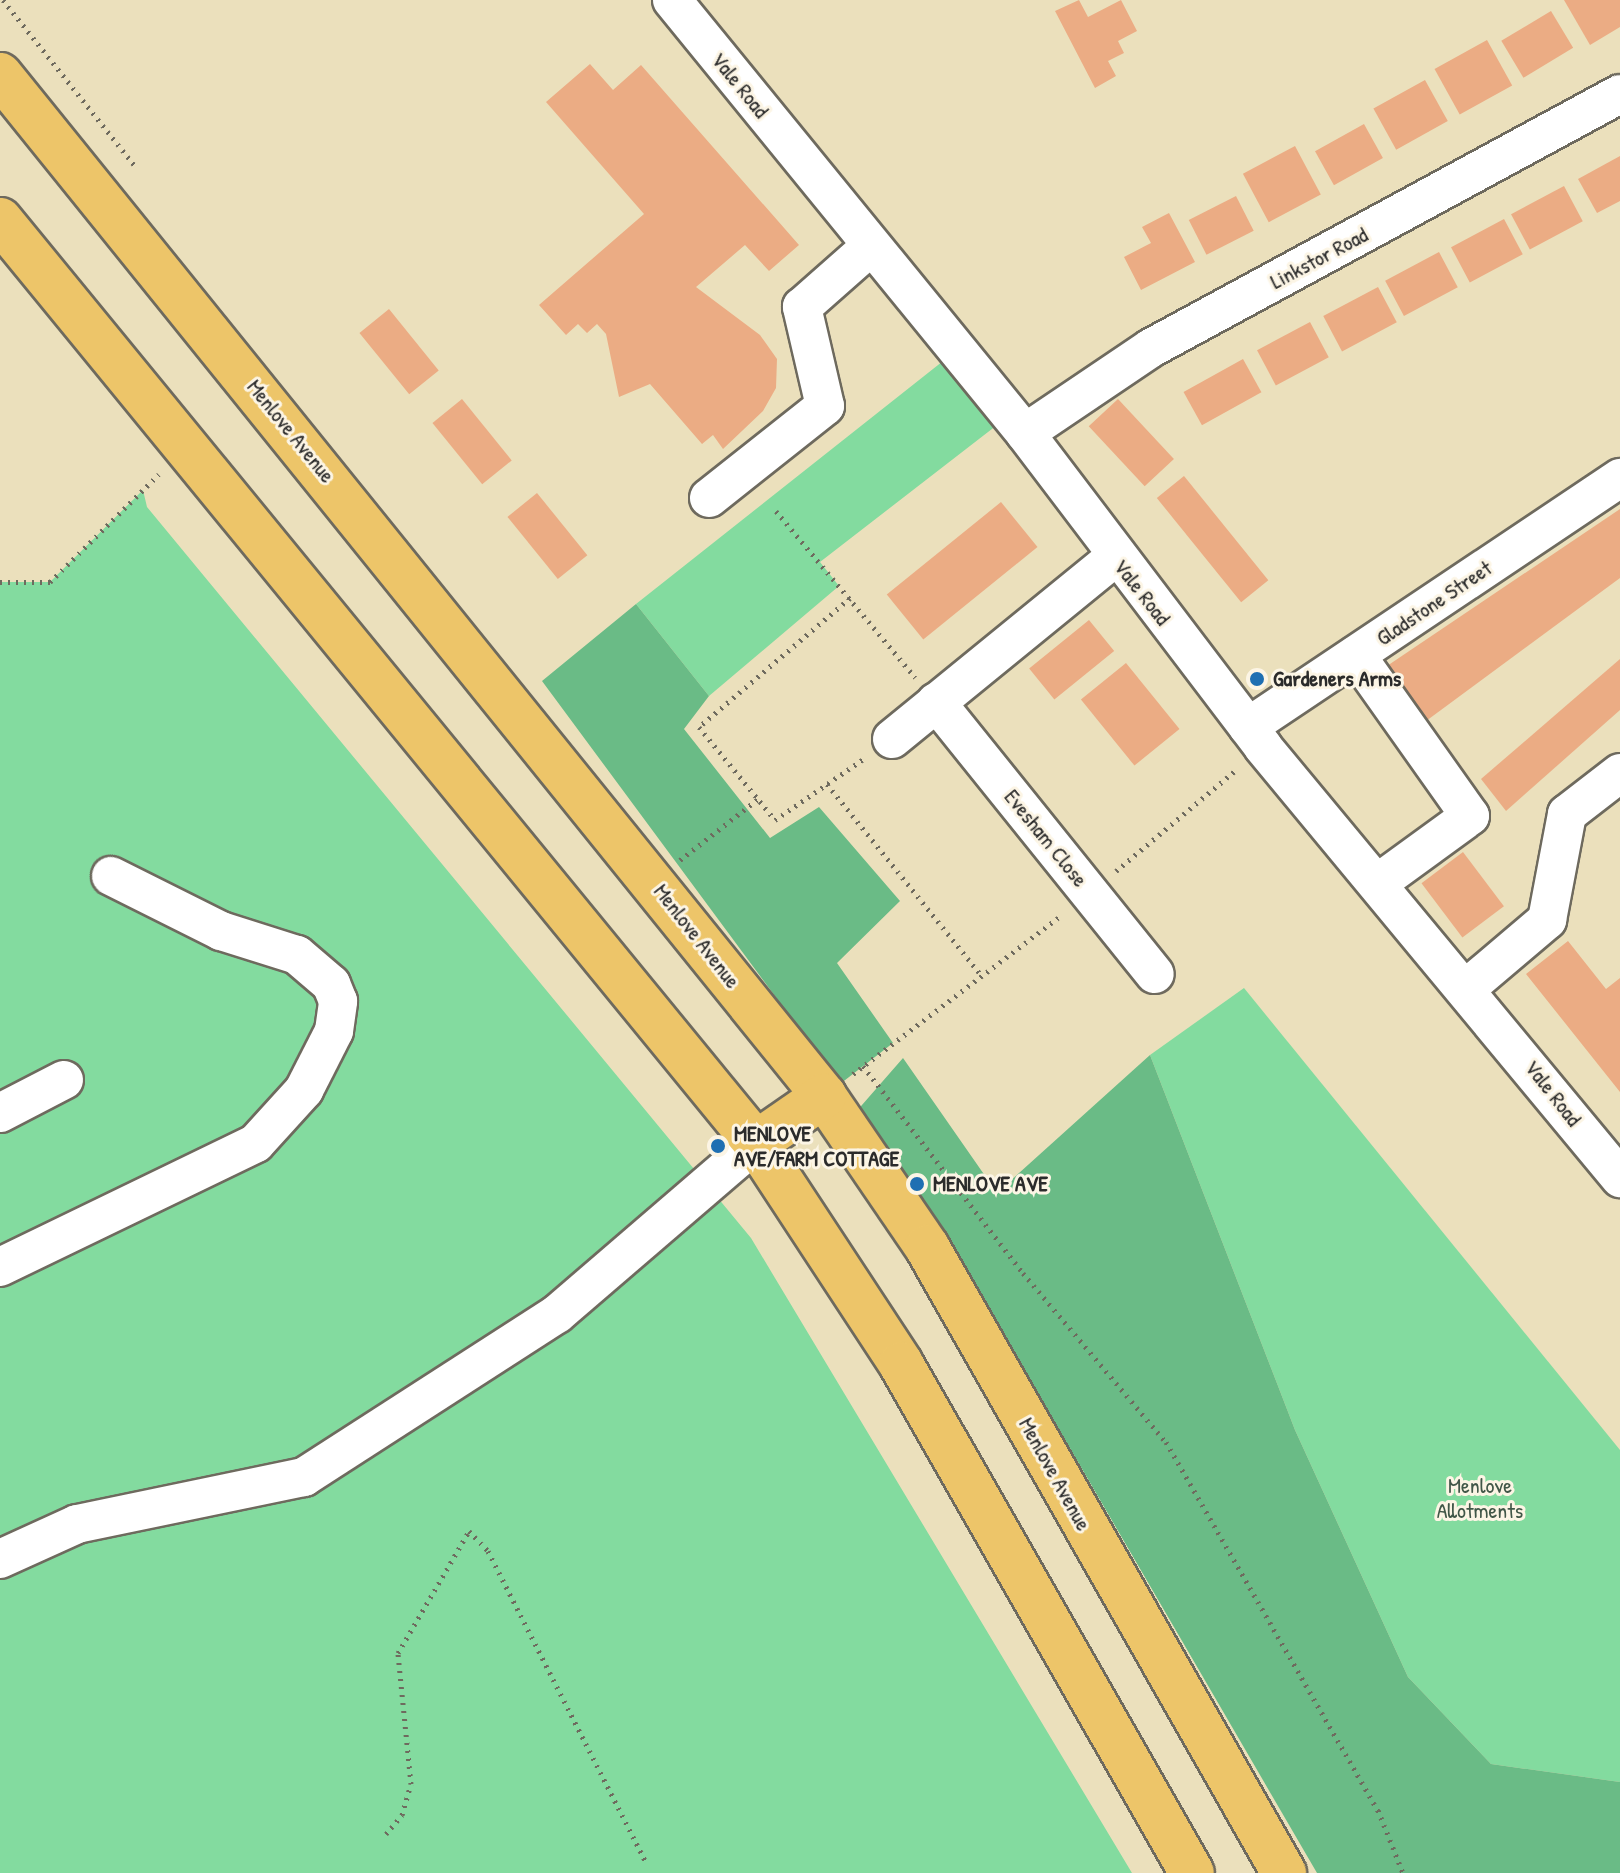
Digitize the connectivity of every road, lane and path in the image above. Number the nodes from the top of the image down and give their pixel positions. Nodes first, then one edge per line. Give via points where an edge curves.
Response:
1 (3, 0) edge
2 (672, 0) edge
3 (0, 75) edge
4 (1620, 94) edge
5 (136, 167) dead end
6 (0, 220) edge
7 (870, 247) junction
8 (1025, 433) junction
9 (163, 469) dead end
10 (1620, 478) edge
11 (709, 498) dead end
12 (776, 511) dead end
13 (1115, 557) junction
14 (0, 582) edge
15 (850, 598) junction
16 (1356, 655) junction
17 (936, 702) junction
18 (1256, 737) junction
19 (892, 739) joint
20 (1620, 773) edge
21 (827, 784) junction
22 (758, 799) junction
23 (111, 876) dead end
24 (653, 881) junction
25 (1378, 883) junction
26 (1091, 893) junction
27 (1155, 974) dead end
28 (982, 976) junction
29 (1468, 987) junction
30 (863, 1066) junction
31 (64, 1080) dead end
32 (824, 1096) junction
33 (0, 1113) edge
34 (756, 1143) junction
35 (1620, 1178) edge
36 (0, 1267) edge
37 (0, 1559) edge
38 (386, 1834) dead end
39 (646, 1862) dead end
40 (1192, 1873) edge
41 (1284, 1873) edge
42 (1403, 1873) edge

1 - 5 path
2 - 7 street, Vale Road
3 - 24 highway, Menlove Avenue
4 - 8 street, Linkstor Road via 1151,348
6 - 34 highway
7 - 8 street, Vale Road
7 - 11 street via 802,307 825,406
8 - 13 street, Vale Road
9 - 14 path via 50,582
10 - 16 street, Gladstone Street
12 - 15 path
13 - 17 street
13 - 18 street, Vale Road
15 - 17 path
15 - 22 path via 699,727
16 - 18 street, Gladstone Street
16 - 25 street via 1470,816
17 - 19 street
17 - 26 street, Evesham Close
18 - 25 street, Vale Road
18 - 26 path
19 - 21 path
20 - 29 street via 1567,814 1547,920
21 - 22 path via 775,820
21 - 28 path
22 - 24 path
23 - 36 street via 221,931 297,955 331,984 338,1001 334,1031 304,1090 256,1143
24 - 32 highway, Menlove Avenue
25 - 29 street, Vale Road
26 - 27 street, Evesham Close
26 - 28 path
28 - 30 path
29 - 35 street, Vale Road
30 - 32 path
30 - 42 path via 1023,1273 1166,1442 1378,1810
31 - 33 street
32 - 34 highway
32 - 41 highway, Menlove Avenue via 927,1247
34 - 37 street via 557,1314 304,1477 77,1524
34 - 40 highway via 901,1364
38 - 39 path via 402,1815 411,1784 398,1653 469,1531 488,1551

